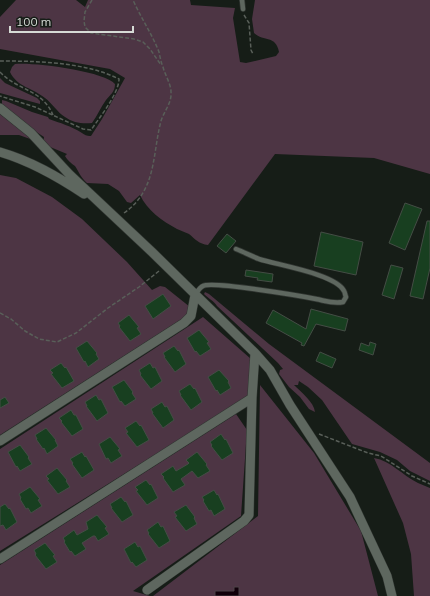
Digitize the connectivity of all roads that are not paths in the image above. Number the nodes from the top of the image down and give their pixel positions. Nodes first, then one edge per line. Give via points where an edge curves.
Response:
1 (242, 0) edge
2 (243, 9) road end
3 (0, 108) edge
4 (0, 152) edge
5 (114, 216) junction
6 (236, 249) dead end
7 (195, 295) junction
8 (255, 353) junction
9 (252, 398) junction
10 (0, 441) edge
11 (0, 559) edge
12 (147, 590) dead end
13 (392, 596) edge

1 - 2 lane
3 - 5 street via 31,134
4 - 5 street via 46,170
5 - 7 street
6 - 7 lane via 259,259 321,276 336,283 344,290 346,296 343,302 336,303 212,284 204,285
7 - 8 street
7 - 10 street via 192,313 184,323
8 - 9 street
8 - 13 street via 270,370 350,497 387,576
9 - 11 street
9 - 12 street via 249,515

